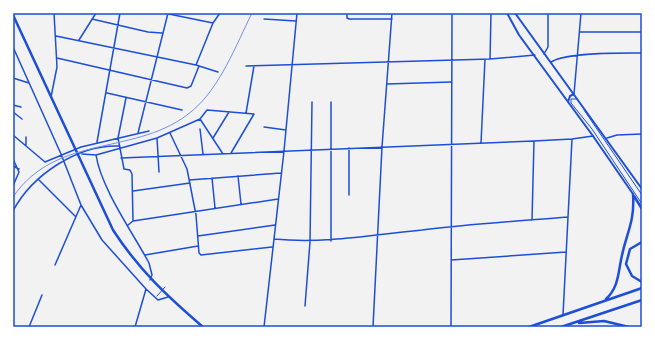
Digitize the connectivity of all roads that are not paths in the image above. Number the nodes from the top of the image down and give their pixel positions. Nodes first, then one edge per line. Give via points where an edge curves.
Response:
1 (54, 13) edge
2 (96, 13) edge
3 (120, 13) edge
4 (164, 13) edge
5 (220, 13) edge
6 (297, 13) edge
7 (347, 13) edge
8 (392, 13) edge
9 (452, 13) edge
10 (491, 13) edge
11 (507, 13) edge
12 (515, 13) edge
13 (548, 13) edge
14 (581, 13) edge
15 (168, 14) edge
16 (13, 15) edge
17 (92, 19) junction
18 (264, 19) dead end
19 (392, 19) junction
20 (297, 21) junction
21 (213, 23) junction
22 (118, 25) junction
23 (579, 32) junction
24 (642, 32) edge
25 (163, 33) junction
26 (56, 36) junction
27 (79, 40) junction
28 (13, 47) edge
29 (113, 47) junction
30 (535, 54) junction
31 (544, 54) junction
32 (642, 54) edge
33 (577, 56) junction
34 (156, 57) junction
35 (57, 58) junction
36 (490, 58) junction
37 (451, 59) junction
38 (486, 59) junction
39 (388, 61) junction
40 (550, 62) junction
41 (292, 65) junction
42 (197, 66) junction
43 (246, 66) dead end
44 (254, 66) junction
45 (109, 71) junction
46 (218, 72) dead end
47 (13, 78) edge
48 (150, 79) junction
49 (451, 82) junction
50 (29, 83) junction
51 (387, 84) junction
52 (107, 93) junction
53 (574, 94) junction
54 (126, 98) junction
55 (51, 99) junction
56 (145, 102) junction
57 (312, 102) dead end
58 (331, 102) dead end
59 (569, 103) junction
60 (13, 104) edge
61 (21, 107) dead end
62 (182, 110) dead end
63 (13, 112) edge
64 (229, 112) junction
65 (246, 112) junction
66 (22, 119) dead end
67 (200, 119) junction
68 (200, 128) dead end
69 (264, 128) dead end
70 (149, 130) dead end
71 (286, 130) junction
72 (138, 132) junction
73 (170, 133) junction
74 (642, 134) edge
75 (13, 135) edge
76 (593, 136) junction
77 (26, 137) dead end
78 (118, 138) junction
79 (157, 138) junction
80 (213, 138) junction
81 (607, 138) junction
82 (572, 139) junction
83 (534, 141) junction
84 (97, 142) junction
85 (481, 143) junction
86 (451, 144) junction
87 (26, 145) junction
88 (120, 147) junction
89 (382, 147) junction
90 (349, 148) junction
91 (330, 149) junction
92 (312, 150) junction
93 (284, 151) junction
94 (231, 153) junction
95 (61, 154) junction
96 (82, 154) junction
97 (203, 154) junction
98 (223, 154) junction
99 (96, 155) junction
100 (181, 155) junction
101 (158, 156) junction
102 (121, 158) junction
103 (13, 159) edge
104 (63, 162) junction
105 (13, 166) edge
106 (19, 169) junction
107 (159, 172) dead end
108 (282, 173) junction
109 (238, 176) junction
110 (212, 178) junction
111 (39, 180) junction
112 (189, 180) junction
113 (190, 183) junction
114 (13, 186) edge
115 (642, 189) edge
116 (132, 191) junction
117 (349, 194) dead end
118 (633, 194) junction
119 (642, 195) edge
120 (278, 199) junction
121 (241, 204) junction
122 (642, 204) edge
123 (81, 205) junction
124 (215, 208) junction
125 (642, 209) edge
126 (13, 211) edge
127 (195, 211) junction
128 (75, 216) junction
129 (568, 217) junction
130 (532, 220) junction
131 (133, 221) junction
132 (128, 225) junction
133 (275, 225) junction
134 (450, 226) junction
135 (377, 235) junction
136 (198, 236) junction
137 (274, 239) junction
138 (331, 241) junction
139 (310, 242) junction
140 (642, 242) edge
141 (198, 246) junction
142 (272, 247) junction
143 (566, 252) junction
144 (144, 255) junction
145 (451, 260) junction
146 (55, 265) dead end
147 (150, 280) junction
148 (642, 282) edge
149 (165, 287) dead end
150 (642, 288) edge
151 (146, 289) junction
152 (42, 295) dead end
153 (157, 296) dead end
154 (168, 297) junction
155 (642, 300) edge
156 (604, 301) junction
157 (306, 306) dead end
158 (563, 315) junction
159 (571, 324) junction
160 (29, 327) edge
161 (135, 327) edge
162 (203, 327) edge
163 (264, 327) edge
164 (373, 327) edge
165 (451, 327) edge
166 (528, 327) edge
167 (562, 327) edge
168 (629, 327) edge

1 - 26 street
2 - 17 street
3 - 22 street
4 - 15 street
5 - 21 street
6 - 20 street
7 - 19 street via 347,18
8 - 19 street
9 - 37 street
10 - 36 street
11 - 30 street via 519,35
12 - 31 street
13 - 31 street via 548,47
14 - 23 street
15 - 21 street
15 - 25 street
16 - 55 highway
17 - 22 street
17 - 27 street
18 - 20 street
19 - 39 street
20 - 41 street
21 - 42 street
22 - 25 street
22 - 29 street
23 - 24 street
23 - 33 street
25 - 34 street
26 - 27 street
26 - 35 street
27 - 29 street
28 - 50 street
29 - 34 street
29 - 45 street
30 - 36 street
30 - 59 street
31 - 40 street
32 - 33 street
33 - 40 street
33 - 53 street
34 - 42 street
34 - 48 street
35 - 45 street
35 - 55 street
36 - 38 street
37 - 38 street
37 - 39 street
37 - 49 street
38 - 85 street
39 - 41 street
39 - 51 street
40 - 53 street
41 - 44 street
41 - 71 street
42 - 46 street
42 - 48 street via 189,88
43 - 44 street
44 - 65 street
45 - 48 street
45 - 52 street
47 - 50 street
48 - 56 street
49 - 51 street
49 - 86 street
50 - 95 street
51 - 89 street
52 - 54 street
52 - 84 street
53 - 59 street via 569,98
53 - 81 street
54 - 56 street
54 - 78 street
55 - 147 highway via 112,230
56 - 62 street
56 - 72 street
57 - 92 street
58 - 91 street
59 - 76 street
60 - 61 street
63 - 66 street
64 - 65 street
64 - 67 street via 207,110
64 - 80 street
65 - 94 street via 253,113 254,116
67 - 73 street
67 - 80 street
68 - 97 street
69 - 71 street
70 - 72 street
71 - 93 street
72 - 78 street
73 - 79 street
73 - 100 street
74 - 81 street
75 - 87 street
76 - 82 street
76 - 118 street
77 - 87 street
78 - 84 street
78 - 88 street
79 - 88 street
79 - 101 street
80 - 98 street
81 - 115 street
82 - 83 street
82 - 129 street
83 - 85 street
83 - 130 street
84 - 95 street
85 - 86 street
86 - 89 street
86 - 134 street
87 - 95 street via 45,162
88 - 96 street via 108,146
88 - 99 street
88 - 102 street
89 - 90 street
89 - 135 street
90 - 91 street
90 - 117 street
91 - 92 street
91 - 138 street
92 - 93 street
92 - 139 street
93 - 94 street
93 - 108 street
94 - 98 street
95 - 104 street
96 - 99 street
96 - 104 street
97 - 98 street
97 - 100 street
99 - 132 street via 101,174
100 - 101 street
100 - 112 street
101 - 102 street
101 - 107 street
102 - 116 street via 124,169 132,171
103 - 106 street
104 - 111 street
104 - 123 street
105 - 106 street
106 - 114 street via 18,178
108 - 109 street
108 - 120 street
109 - 110 street
109 - 121 street
110 - 112 street
110 - 124 street
111 - 126 street via 33,183
111 - 128 street
112 - 113 street
113 - 116 street
113 - 127 street
116 - 131 street
118 - 125 highway
118 - 156 highway via 633,217 619,276 614,290
119 - 122 street via 580,104 575,98 571,99 571,103 592,129
120 - 121 street
120 - 133 street
121 - 124 street
123 - 128 street
123 - 151 street via 102,240
124 - 127 street
127 - 131 street
127 - 136 street
128 - 146 street
129 - 130 street
129 - 143 street
130 - 134 street
131 - 132 street
132 - 144 street
133 - 136 street
133 - 137 street
134 - 135 street
134 - 145 street
135 - 138 street
135 - 164 street
136 - 141 street
137 - 139 street
137 - 142 street
138 - 139 street
139 - 157 street
140 - 148 highway via 630,249 626,264 632,276
141 - 142 street via 200,254
141 - 144 street
142 - 163 street
143 - 145 street
143 - 158 street
144 - 147 street via 152,275
145 - 165 street
147 - 154 highway
149 - 153 street
150 - 156 highway
151 - 154 street via 158,300
151 - 161 street
152 - 160 street
154 - 162 highway
155 - 159 highway
156 - 158 highway
158 - 166 highway
159 - 167 highway
159 - 168 highway via 604,321

